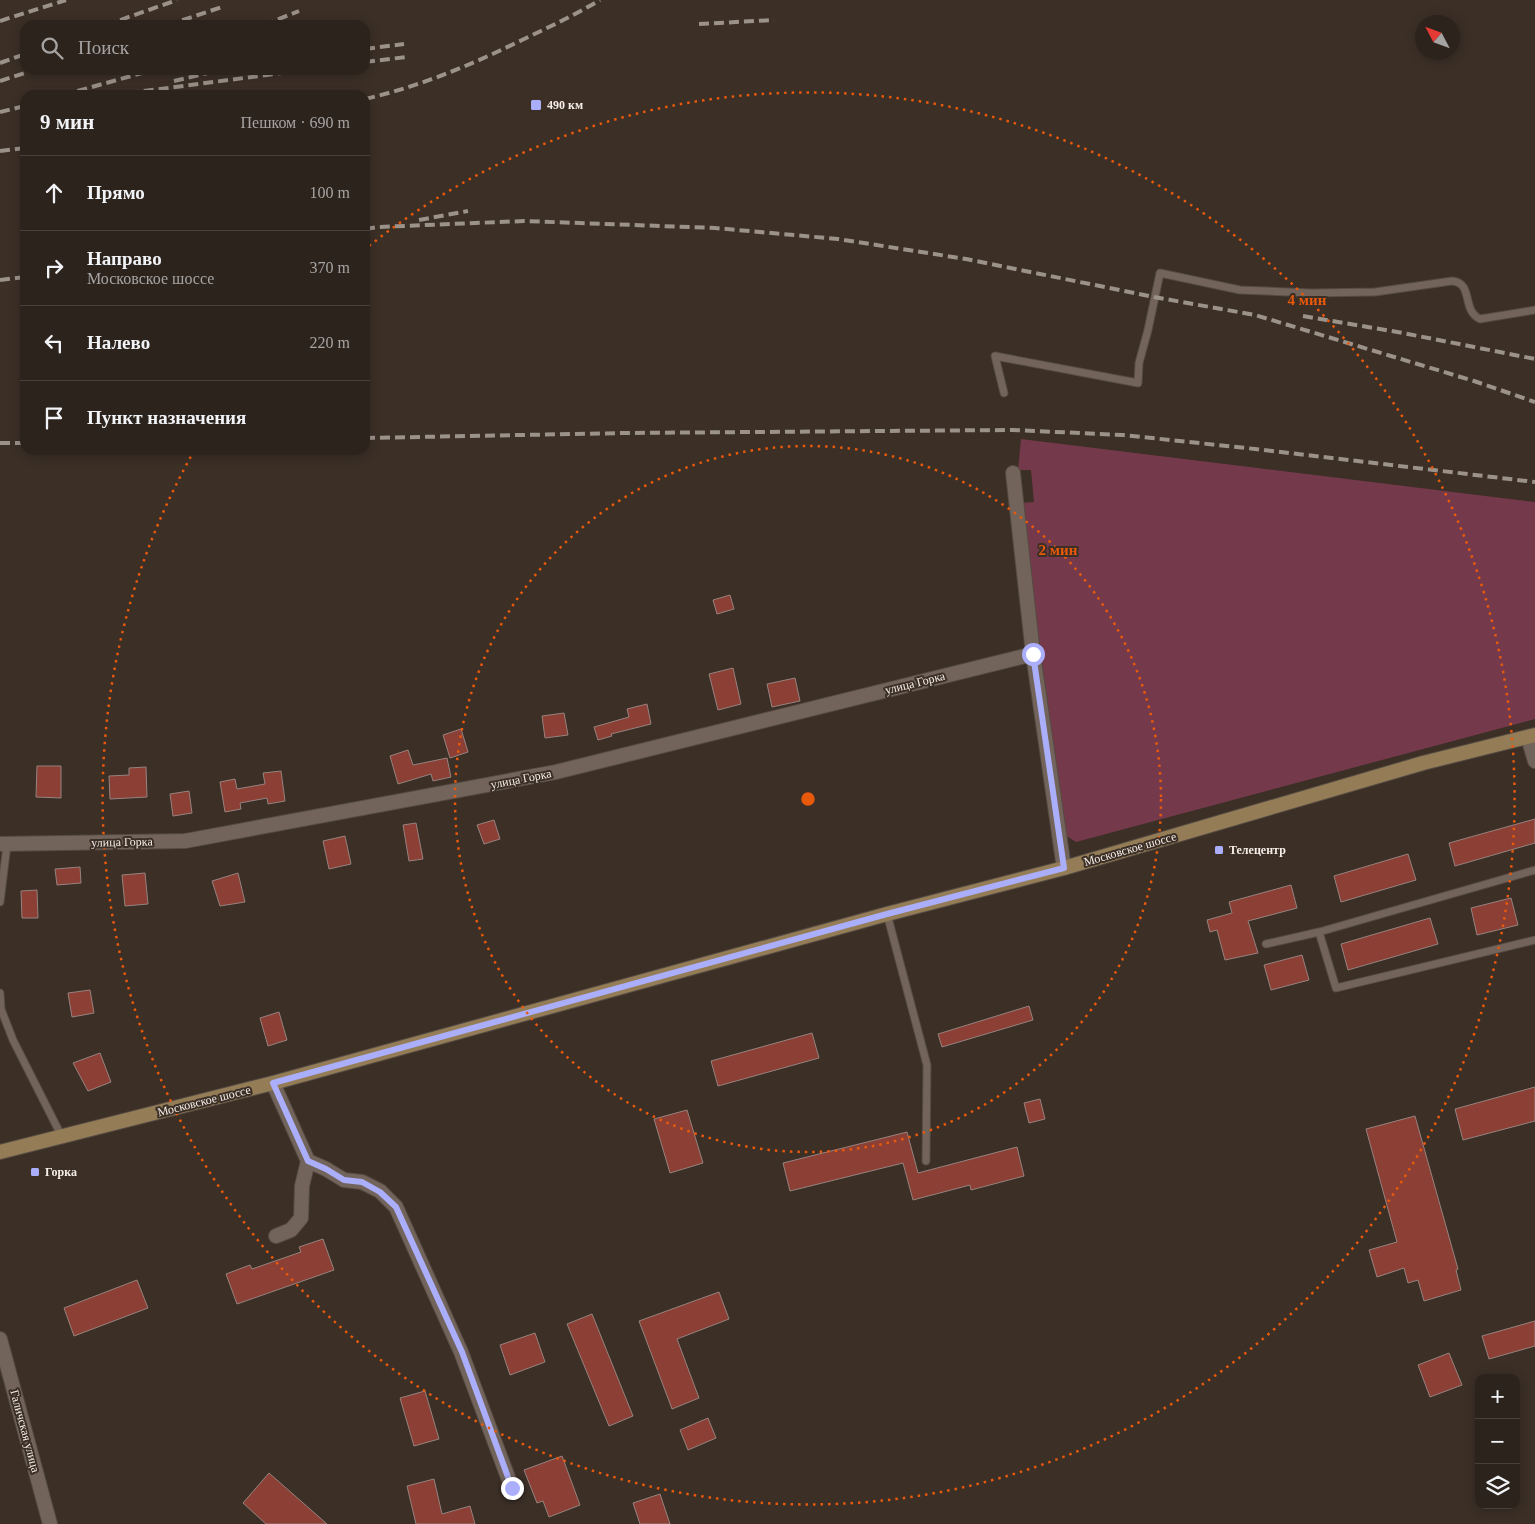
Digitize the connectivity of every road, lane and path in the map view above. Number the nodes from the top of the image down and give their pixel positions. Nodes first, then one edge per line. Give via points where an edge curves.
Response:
1 (1535, 310) edge
2 (1004, 393) dead end
3 (1013, 473) dead end
4 (1033, 654) junction
5 (1531, 736) edge
6 (1535, 761) edge
7 (3, 845) edge
8 (1064, 868) junction
9 (1535, 870) edge
10 (0, 902) edge
11 (887, 914) junction
12 (1319, 932) junction
13 (1535, 940) edge
14 (1266, 944) dead end
15 (0, 993) edge
16 (273, 1083) junction
17 (62, 1137) junction
18 (0, 1152) edge
19 (308, 1161) junction
20 (926, 1161) dead end
21 (276, 1236) dead end
22 (0, 1339) edge
23 (512, 1488) dead end
24 (50, 1524) edge

1 - 2 lane via 1480,319 1470,310 1464,286 1452,281 1375,292 1312,293 1240,290 1160,273 1139,363 1138,384 995,356
3 - 4 street
4 - 7 street, улица Горка via 546,774 185,841
4 - 8 street
5 - 6 street
5 - 8 main road, Московское шоссе via 1423,763
7 - 10 lane
8 - 11 main road, Московское шоссе
9 - 12 lane
11 - 16 main road, Московское шоссе
11 - 20 lane via 928,1065
12 - 13 lane via 1336,988
12 - 14 lane
15 - 17 lane via 1,1009 13,1040
16 - 17 main road, Московское шоссе
16 - 19 street
17 - 18 main road, Московское шоссе
19 - 21 street via 302,1186 301,1218 291,1230
19 - 23 street via 344,1180 362,1182 380,1192 396,1207 462,1352
22 - 24 street, Галичская улица

